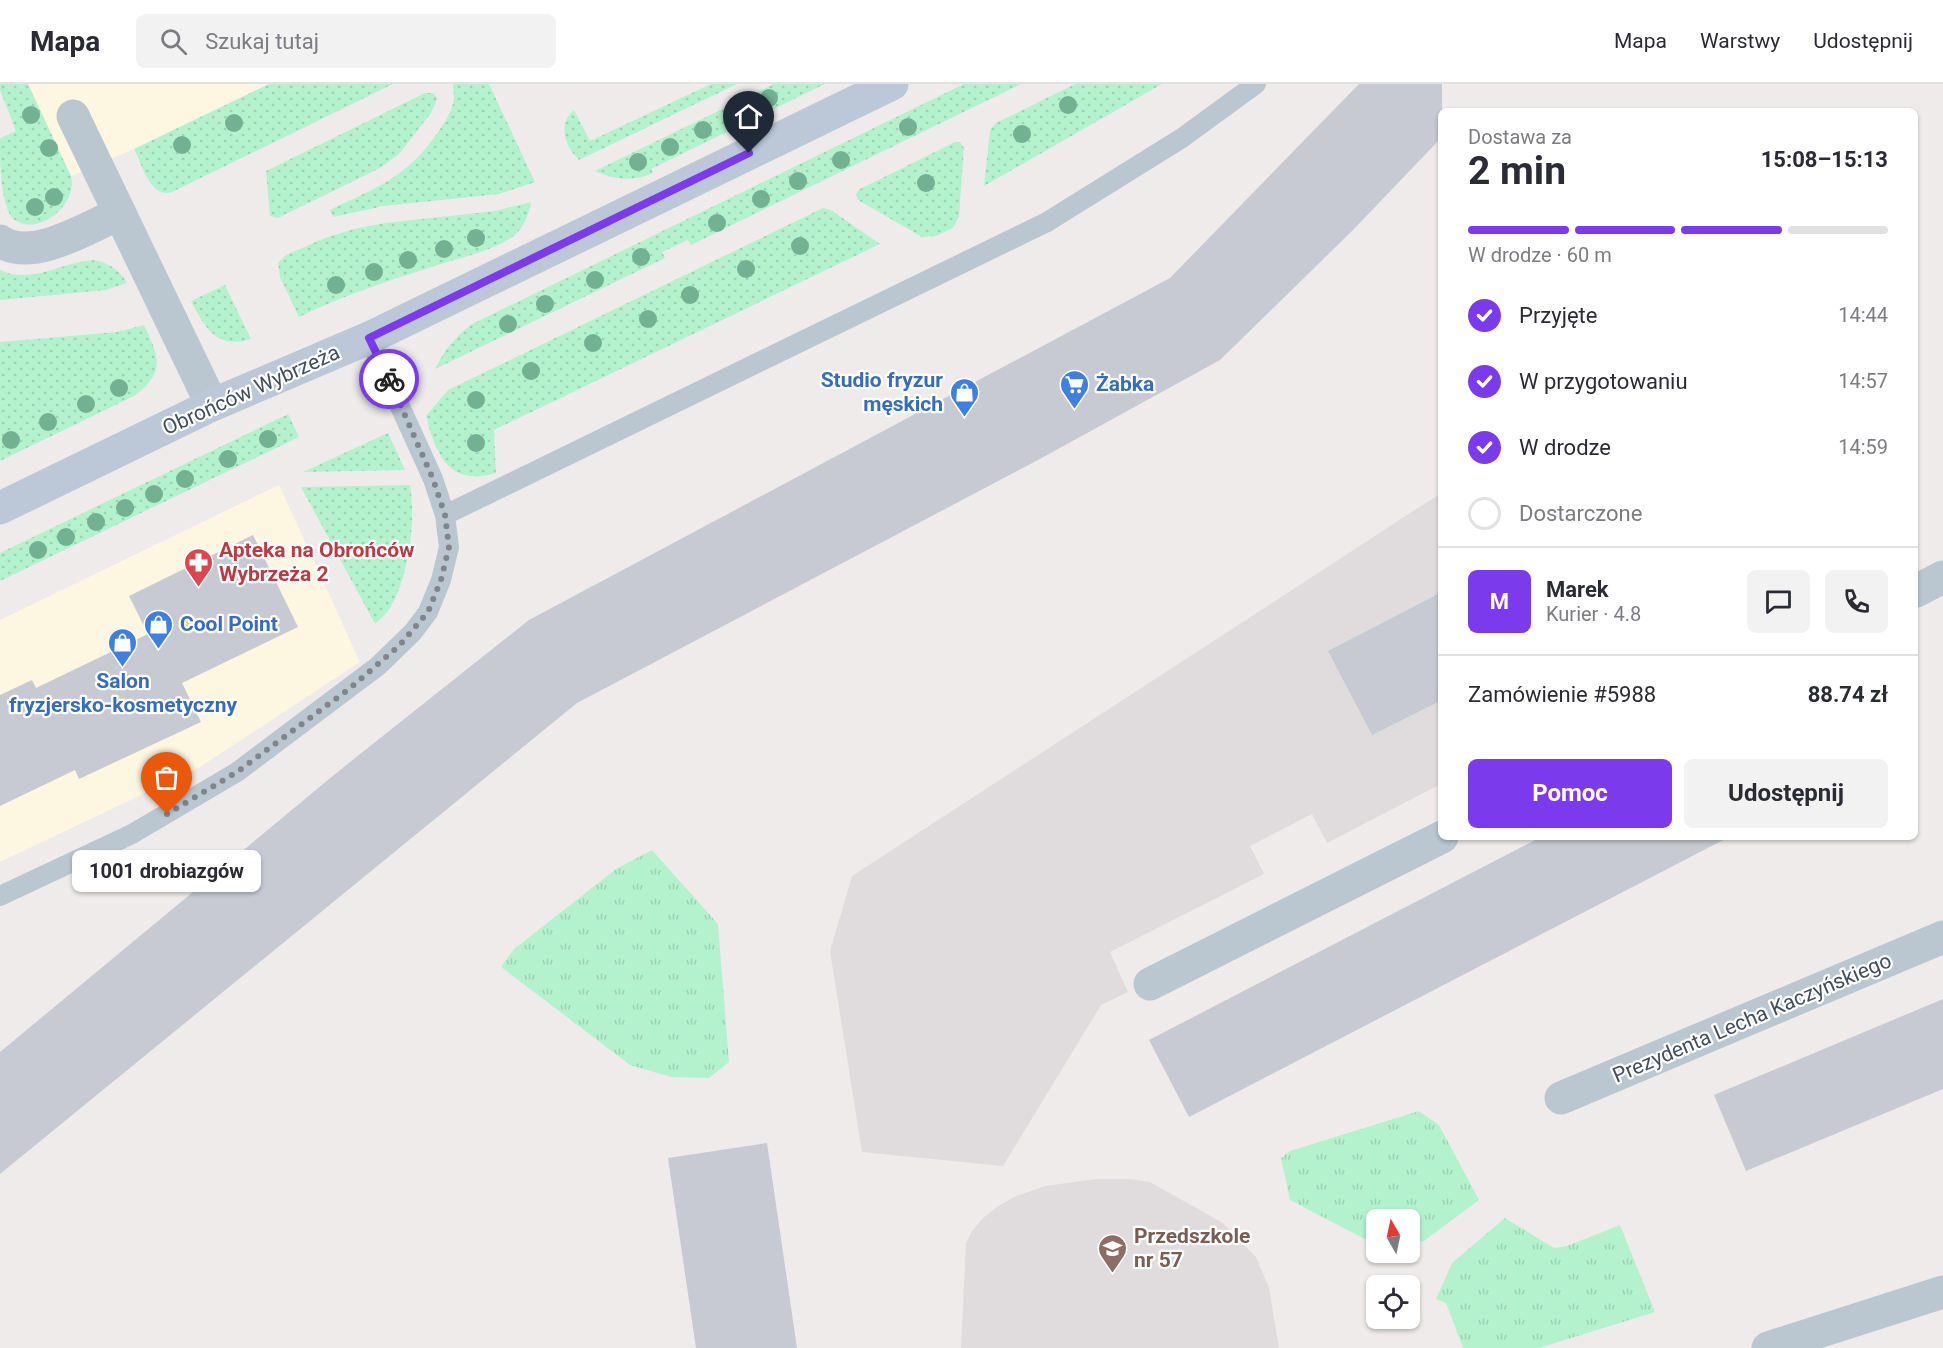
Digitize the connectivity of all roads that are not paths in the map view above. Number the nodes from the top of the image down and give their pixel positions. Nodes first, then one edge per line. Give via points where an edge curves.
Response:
1 (892, 84) edge
2 (1256, 84) edge
3 (73, 116) dead end
4 (120, 213) junction
5 (0, 241) edge
6 (369, 338) junction
7 (212, 405) junction
8 (0, 508) edge
9 (445, 515) junction
10 (1943, 577) edge
11 (1918, 590) edge
12 (1438, 839) edge
13 (0, 896) edge
14 (1943, 937) edge
15 (1150, 984) dead end
16 (1561, 1098) dead end
17 (1943, 1292) edge
18 (1768, 1348) edge

1 - 6 main road, Obrońców Wybrzeża
2 - 9 lane via 1182,138 1047,222
3 - 4 street
4 - 5 street via 42,246 22,249
4 - 7 street
6 - 7 main road, Obrońców Wybrzeża
6 - 9 lane via 433,479
7 - 8 main road, Obrońców Wybrzeża
9 - 13 lane via 449,547 428,612 378,666 237,772 132,834
10 - 11 street
12 - 15 street
14 - 16 street, Prezydenta Lecha Kaczyńskiego
17 - 18 street

